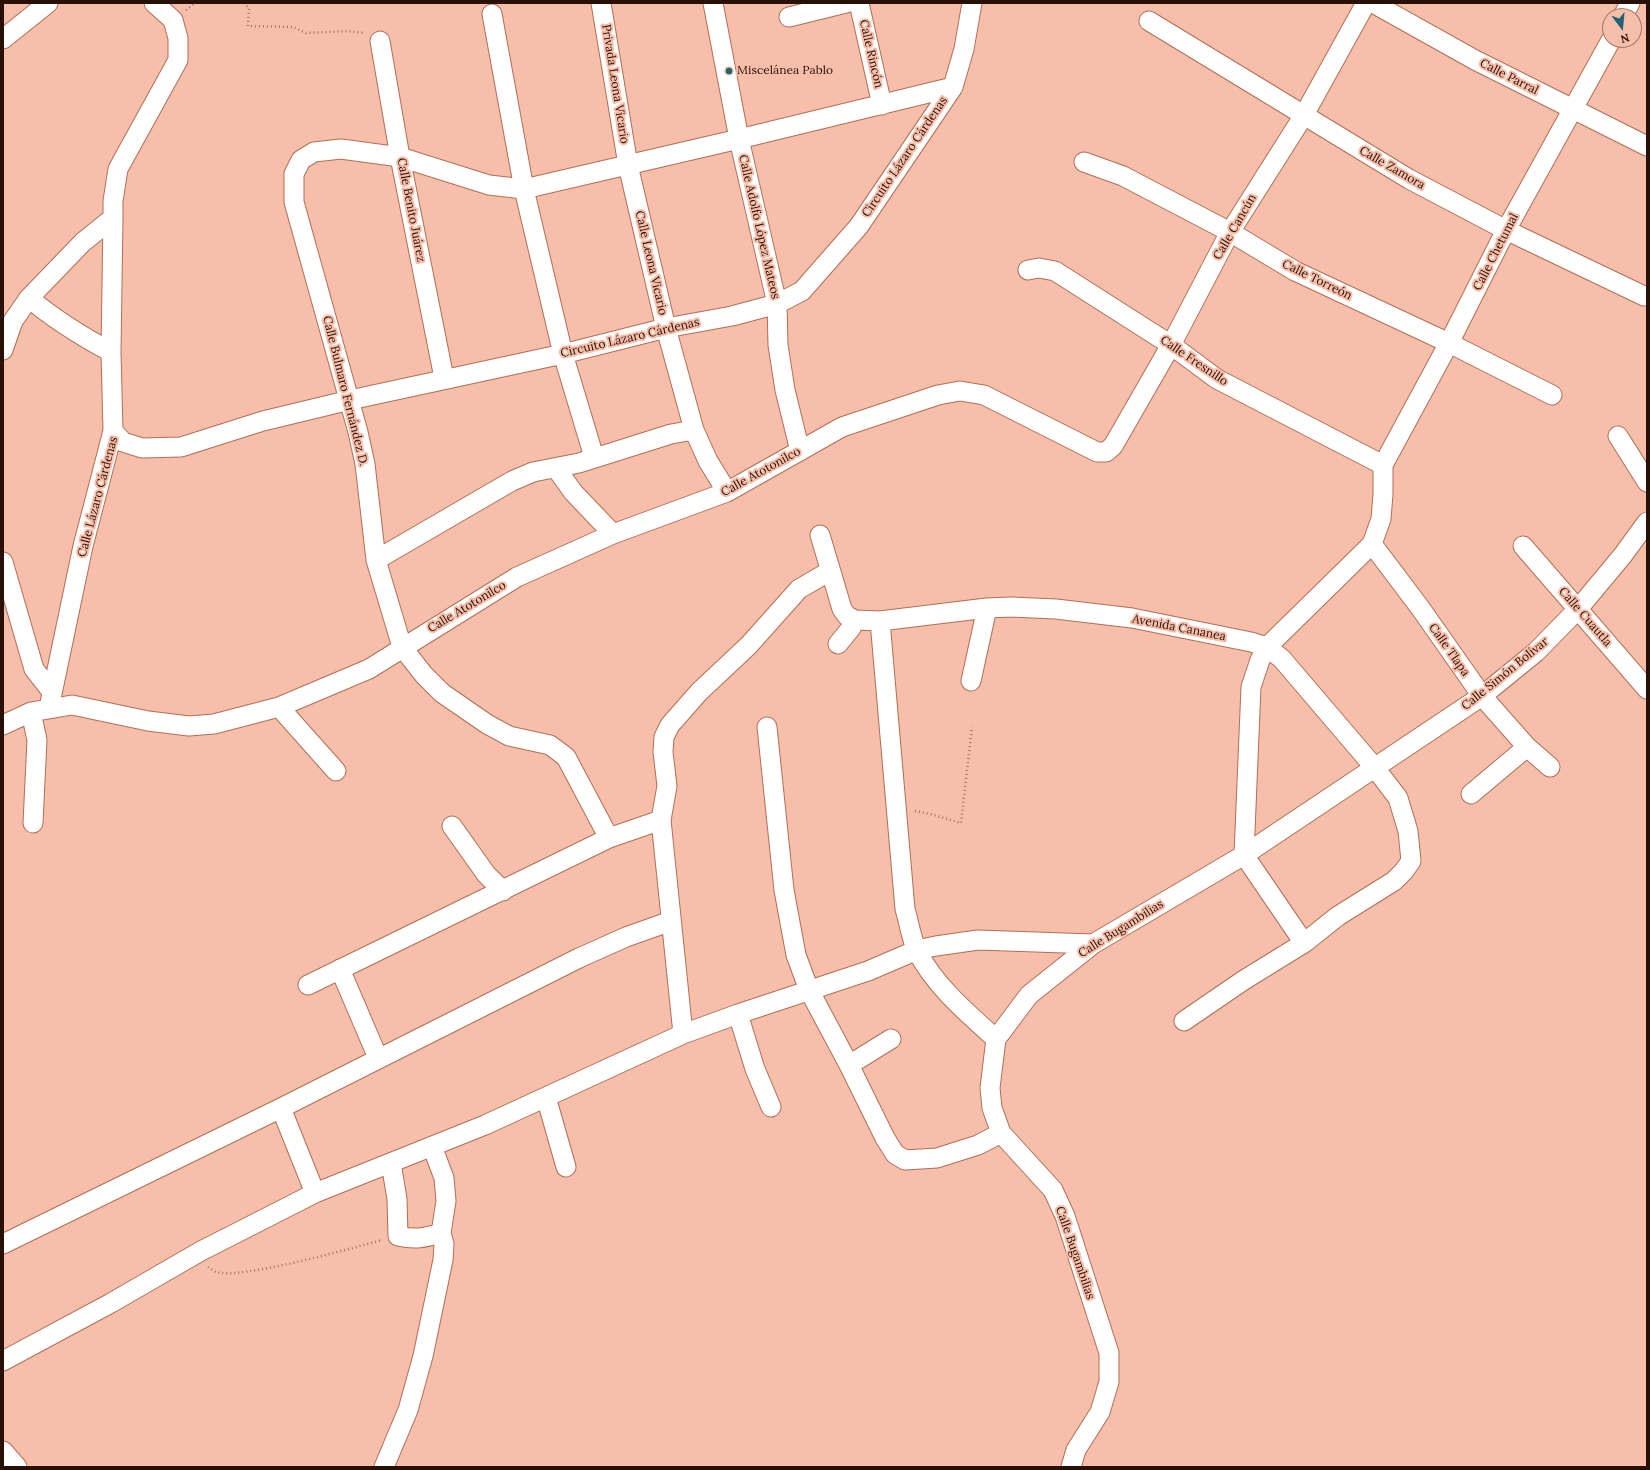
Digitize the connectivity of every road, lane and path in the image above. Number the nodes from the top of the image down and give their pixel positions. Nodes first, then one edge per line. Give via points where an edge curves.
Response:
1 (48, 3) edge
2 (154, 3) edge
3 (244, 3) edge
4 (601, 3) edge
5 (713, 3) edge
6 (846, 3) edge
7 (859, 3) edge
8 (972, 3) edge
9 (1366, 3) edge
10 (1373, 3) edge
11 (492, 14) dead end
12 (789, 17) dead end
13 (1149, 21) dead end
14 (3, 39) edge
15 (380, 41) joint
16 (1606, 48) edge
17 (953, 87) junction
18 (882, 105) junction
19 (1574, 110) junction
20 (1304, 115) junction
21 (740, 139) junction
22 (1647, 146) edge
23 (400, 157) junction
24 (301, 160) joint
25 (1084, 162) dead end
26 (628, 165) junction
27 (524, 189) junction
28 (113, 218) junction
29 (1506, 230) junction
30 (1230, 232) junction
31 (1028, 270) dead end
32 (1644, 296) dead end
33 (29, 298) junction
34 (777, 304) junction
35 (666, 328) junction
36 (1449, 343) junction
37 (1170, 345) junction
38 (3, 350) edge
39 (111, 352) junction
40 (563, 354) junction
41 (444, 378) junction
42 (1552, 395) dead end
43 (350, 400) junction
44 (694, 430) junction
45 (113, 431) junction
46 (1618, 436) dead end
47 (800, 451) junction
48 (1106, 452) joint
49 (594, 457) junction
50 (1383, 465) junction
51 (556, 468) junction
52 (1647, 482) edge
53 (727, 492) junction
54 (1647, 522) edge
55 (612, 534) junction
56 (820, 535) dead end
57 (1372, 544) junction
58 (1523, 546) dead end
59 (376, 560) junction
60 (3, 562) edge
61 (830, 571) junction
62 (987, 608) junction
63 (1578, 609) junction
64 (855, 620) junction
65 (880, 621) junction
66 (838, 644) dead end
67 (402, 647) junction
68 (1267, 647) junction
69 (971, 680) dead end
70 (1647, 689) edge
71 (1482, 696) junction
72 (51, 700) junction
73 (279, 706) junction
74 (31, 712) junction
75 (3, 725) edge
76 (767, 727) dead end
77 (972, 727) dead end
78 (1527, 746) junction
79 (1550, 767) dead end
80 (1375, 768) junction
81 (336, 771) dead end
82 (1471, 794) dead end
83 (896, 809) junction
84 (661, 820) junction
85 (33, 823) dead end
86 (452, 826) dead end
87 (609, 838) junction
88 (1244, 855) junction
89 (503, 891) junction
90 (671, 921) junction
91 (1304, 943) junction
92 (1093, 944) junction
93 (917, 950) junction
94 (340, 969) junction
95 (308, 985) dead end
96 (809, 990) junction
97 (738, 1014) junction
98 (1184, 1021) dead end
99 (683, 1034) junction
100 (891, 1039) dead end
101 (996, 1039) junction
102 (378, 1058) junction
103 (849, 1065) junction
104 (546, 1097) junction
105 (771, 1107) dead end
106 (281, 1108) junction
107 (1001, 1133) junction
108 (432, 1146) junction
109 (391, 1163) junction
110 (566, 1167) dead end
111 (315, 1193) junction
112 (441, 1233) junction
113 (398, 1236) junction
114 (3, 1244) edge
115 (201, 1251) junction
116 (3, 1361) edge
117 (3, 1451) edge
118 (17, 1467) edge
119 (384, 1467) edge
120 (1071, 1467) edge

1 - 14 street
2 - 28 street via 173,20 178,38 178,60 118,169
3 - 15 path via 249,8 248,26 293,27 306,33 354,32 369,34
4 - 26 street, Privada Leona Vicario
5 - 21 street, Calle Adolfo López Mateos
6 - 12 street
7 - 18 street, Calle Rincón
8 - 17 street via 964,49
9 - 20 street, Calle Cancún
10 - 19 street, Calle Parral via 1475,60
11 - 27 street
13 - 20 street, Calle Zamora
15 - 23 street, Calle Benito Juárez
16 - 19 street, Calle Chetumal
17 - 18 street, Circuito Lázaro Cárdenas
17 - 34 street, Circuito Lázaro Cárdenas via 859,226 802,291
18 - 21 street, Circuito Lázaro Cárdenas
19 - 22 street, Calle Parral
19 - 29 street, Calle Chetumal
20 - 29 street, Calle Zamora via 1409,179
20 - 30 street, Calle Cancún
21 - 26 street, Circuito Lázaro Cárdenas
21 - 34 street, Calle Adolfo López Mateos
23 - 24 street, Circuito Lázaro Cárdenas via 341,149 314,152
23 - 27 street, Circuito Lázaro Cárdenas via 489,185
23 - 41 street, Calle Benito Juárez
24 - 43 street, Calle Bulmaro Fernández D. via 294,174 294,202
25 - 30 street, Calle Torreón via 1124,176
26 - 27 street, Circuito Lázaro Cárdenas
26 - 35 street, Calle Leona Vicario
27 - 40 street
28 - 33 street via 83,242
28 - 39 street
29 - 32 street, Calle Zamora
29 - 36 street, Calle Chetumal
30 - 36 street, Calle Torreón via 1294,271
30 - 37 street, Calle Cancún
31 - 37 street, Calle Fresnillo via 1039,268 1055,271
33 - 38 street via 14,321
33 - 39 street via 51,317
34 - 35 street, Circuito Lázaro Cárdenas via 732,316
34 - 47 street, Calle Adolfo López Mateos via 778,345 785,390
35 - 40 street, Circuito Lázaro Cárdenas
35 - 44 street, Calle Leona Vicario
36 - 42 street, Calle Torreón
36 - 50 street, Calle Chetumal
37 - 48 street, Calle Cancún via 1113,446
37 - 50 street, Calle Fresnillo via 1217,379
39 - 45 street
40 - 41 street, Circuito Lázaro Cárdenas
40 - 49 street
41 - 43 street, Circuito Lázaro Cárdenas
43 - 45 street, Calle Lázaro Cárdenas via 263,421 181,447 142,448 122,442
43 - 59 street, Calle Bulmaro Fernández D. via 365,464
44 - 49 street via 671,434
44 - 53 street, Calle Leona Vicario
45 - 72 street, Calle Lázaro Cárdenas via 83,546
46 - 52 street
47 - 48 street, Calle Atotonilco via 842,427 938,395 960,391 984,395 1097,452
47 - 53 street, Calle Atotonilco
49 - 51 street
50 - 57 street via 1381,519
51 - 55 street via 573,492
51 - 59 street via 533,472 512,481
53 - 55 street, Calle Atotonilco
54 - 63 street, Calle Simón Bolívar
55 - 67 street, Calle Atotonilco via 517,577
56 - 61 street
57 - 68 street
57 - 71 street, Calle Tlapa
58 - 63 street, Calle Cuautla
59 - 67 street, Calle Bulmaro Fernández D.
60 - 72 street via 34,669
61 - 64 street via 842,609 847,616
61 - 84 street via 799,589 749,646 699,692 670,725 664,737 667,786
62 - 65 street, Avenida Cananea
62 - 68 street, Avenida Cananea via 1038,607 1089,612 1132,618
62 - 69 street
63 - 70 street, Calle Cuautla
63 - 71 street, Calle Simón Bolívar via 1536,652
64 - 65 street, Avenida Cananea
64 - 66 street
65 - 83 street
67 - 73 street, Calle Atotonilco via 368,669
67 - 87 street via 442,693 487,724 509,736 550,745 566,757
68 - 80 street, Avenida Cananea via 1282,659
68 - 88 street via 1251,687
71 - 78 street, Calle Tlapa
71 - 80 street, Calle Simón Bolívar
72 - 73 street, Calle Atotonilco via 148,721 188,726 214,724
72 - 74 street, Calle Atotonilco
73 - 81 street
74 - 75 street, Calle Atotonilco
74 - 85 street via 37,740
76 - 96 street via 784,890 796,955
77 - 83 path via 962,823 930,814
78 - 79 street, Calle Tlapa
78 - 82 street
80 - 88 street, Calle Bugambilias
80 - 91 street, Avenida Cananea via 1398,798 1408,831 1411,861 1394,881 1322,927
83 - 93 street via 905,909
84 - 87 street
84 - 90 street
86 - 89 street via 486,874
87 - 89 street
88 - 91 street
88 - 92 street, Calle Bugambilias
89 - 94 street
90 - 99 street
90 - 102 street via 579,958
91 - 98 street
92 - 93 street via 978,940
92 - 101 street, Calle Bugambilias via 1029,995
93 - 96 street via 868,971
93 - 101 street via 939,983
94 - 95 street
94 - 102 street
96 - 97 street
96 - 103 street
97 - 99 street
97 - 105 street via 755,1069
99 - 104 street
100 - 103 street
101 - 107 street, Calle Bugambilias via 990,1088 992,1108
102 - 106 street
103 - 107 street via 885,1138 895,1154 905,1160 937,1158 978,1145
104 - 108 street
104 - 110 street
106 - 111 street
106 - 114 street
107 - 120 street, Calle Bugambilias via 1053,1190 1065,1216 1109,1353 1109,1382 1100,1412 1076,1450
108 - 109 street
108 - 112 street via 444,1178 446,1201
109 - 111 street
109 - 113 street via 397,1200
111 - 115 street
112 - 113 street via 423,1239
112 - 119 street via 444,1244 443,1260 423,1356 408,1410
113 - 115 path via 312,1258 235,1273 216,1272 208,1267
115 - 116 street
117 - 118 street

